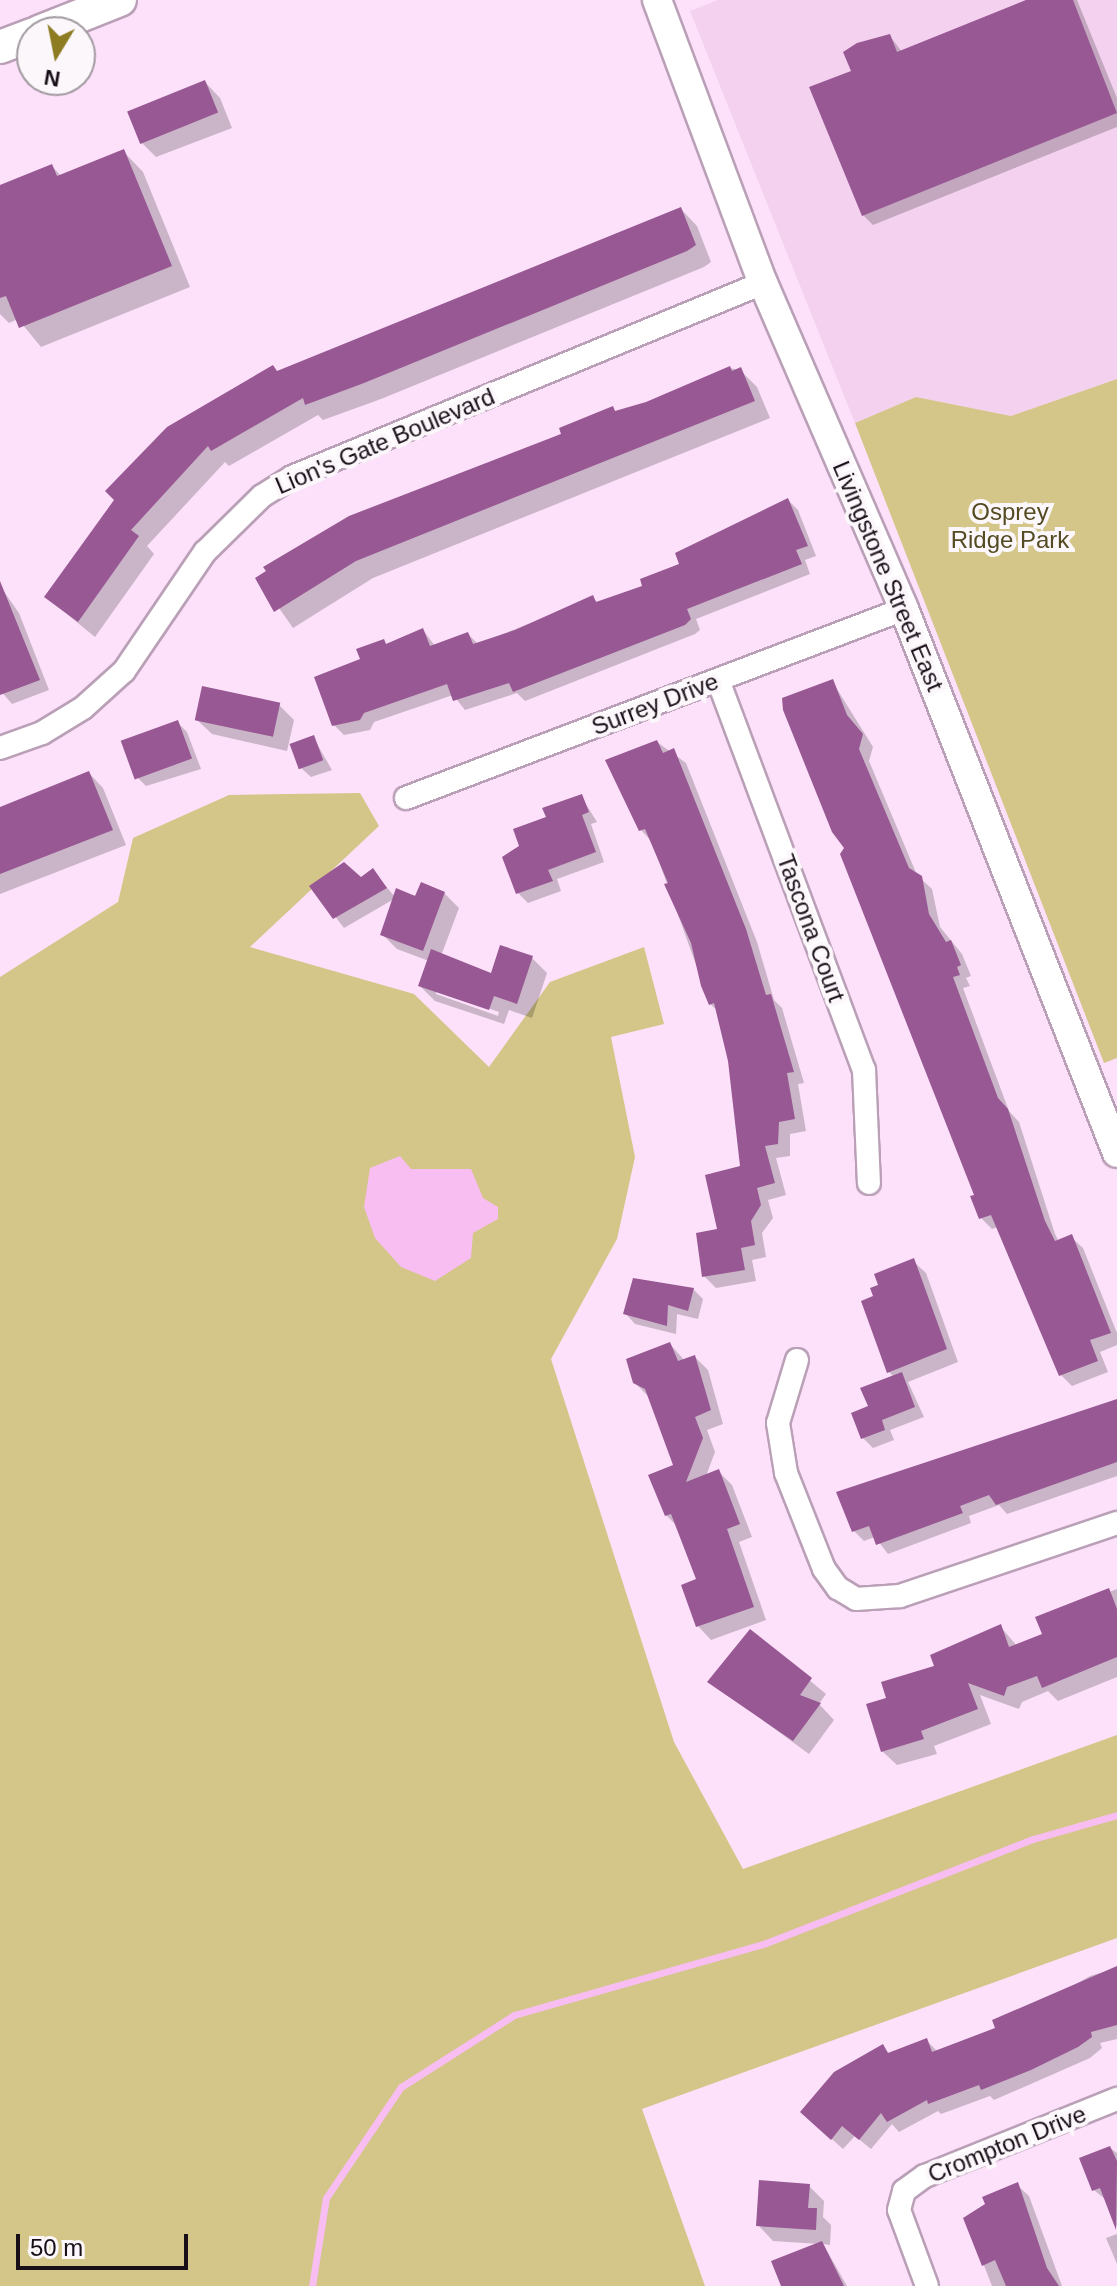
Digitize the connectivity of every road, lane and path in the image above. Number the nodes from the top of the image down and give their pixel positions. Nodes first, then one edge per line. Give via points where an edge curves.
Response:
1 (120, 0) edge
2 (657, 0) edge
3 (80, 16) edge
4 (763, 283) junction
5 (904, 609) junction
6 (718, 680) junction
7 (0, 748) edge
8 (406, 798) dead end
9 (1117, 1153) edge
10 (869, 1183) dead end
11 (797, 1360) dead end
12 (1117, 1523) edge
13 (1117, 2099) edge
14 (927, 2286) edge

1 - 3 main road
2 - 4 street, Livingstone Street East
4 - 5 street, Livingstone Street East
4 - 7 street, Lion's Gate Boulevard via 307,471 262,496 205,552 124,671 83,708 42,733
5 - 6 street, Surrey Drive
5 - 9 street, Livingstone Street East
6 - 8 street, Surrey Drive
6 - 10 street, Tascona Court via 864,1070
11 - 12 street via 778,1423 786,1473 824,1569 838,1588 856,1599 900,1596
13 - 14 street, Crompton Drive via 925,2176 904,2191 899,2210

